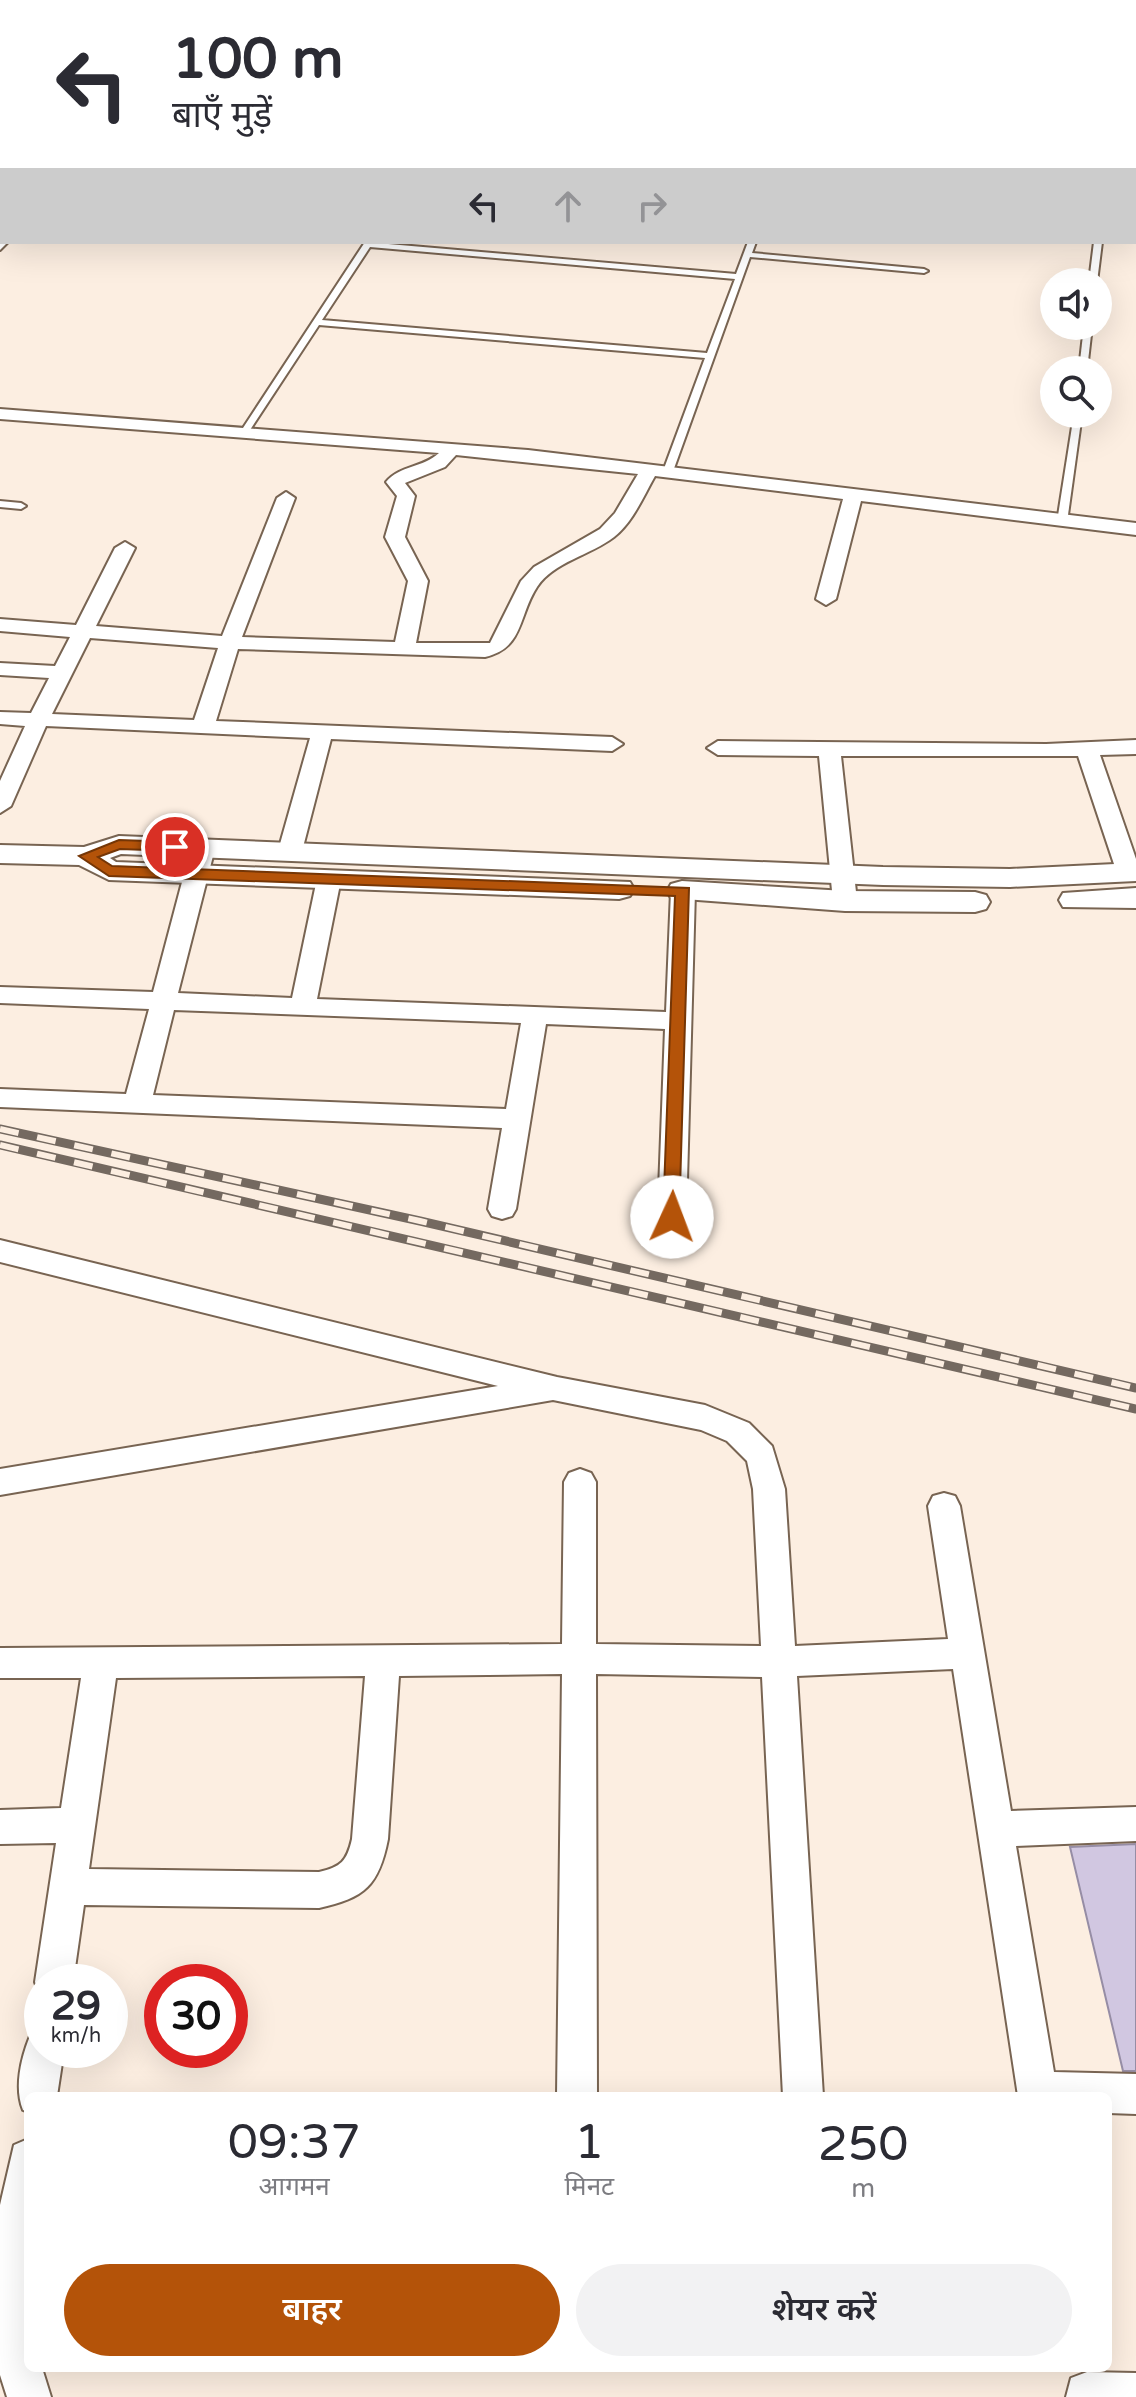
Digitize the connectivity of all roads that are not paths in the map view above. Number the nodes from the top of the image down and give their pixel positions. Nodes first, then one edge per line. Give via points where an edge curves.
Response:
1 (367, 244) edge
2 (379, 244) edge
3 (751, 244) edge
4 (1098, 244) edge
5 (748, 255) junction
6 (1095, 268) edge
7 (924, 271) dead end
8 (740, 277) junction
9 (315, 322) junction
10 (709, 356) junction
11 (0, 414) edge
12 (1076, 428) edge
13 (245, 431) junction
14 (452, 448) junction
15 (658, 473) junction
16 (853, 495) junction
17 (286, 498) dead end
18 (0, 504) edge
19 (21, 506) dead end
20 (1062, 522) junction
21 (1136, 529) edge
22 (125, 548) dead end
23 (826, 599) dead end
24 (0, 625) edge
25 (84, 630) junction
26 (230, 643) junction
27 (404, 649) junction
28 (0, 669) edge
29 (63, 673) junction
30 (0, 718) edge
31 (38, 720) junction
32 (202, 729) junction
33 (322, 733) junction
34 (612, 744) dead end
35 (1136, 747) edge
36 (718, 748) dead end
37 (829, 749) junction
38 (1087, 750) junction
39 (0, 806) edge
40 (290, 851) junction
41 (0, 854) edge
42 (198, 860) junction
43 (329, 879) junction
44 (1134, 881) edge
45 (843, 888) junction
46 (683, 891) junction
47 (0, 995) edge
48 (164, 1000) junction
49 (303, 1006) junction
50 (535, 1015) junction
51 (680, 1021) junction
52 (0, 1098) edge
53 (137, 1104) junction
54 (517, 1119) junction
55 (502, 1209) dead end
56 (672, 1217) dead end
57 (2, 1259) edge
58 (557, 1389) junction
59 (0, 1482) edge
60 (580, 1482) dead end
61 (944, 1506) dead end
62 (965, 1653) junction
63 (581, 1659) junction
64 (383, 1661) junction
65 (101, 1662) junction
66 (778, 1662) junction
67 (0, 1663) edge
68 (1136, 1824) edge
69 (77, 1825) junction
70 (0, 1827) edge
71 (994, 1829) junction
72 (68, 1887) junction
73 (57, 1964) edge
74 (41, 2068) edge
75 (38, 2092) edge
76 (577, 2092) edge
77 (803, 2092) edge
78 (1037, 2092) edge
79 (1112, 2094) edge
80 (1136, 2094) edge
81 (24, 2183) edge
82 (1086, 2386) edge
83 (1136, 2395) edge
84 (29, 2397) edge

1 - 9 lane
2 - 8 lane
3 - 5 lane
4 - 6 lane
5 - 7 lane
5 - 8 lane
8 - 10 lane
9 - 10 lane
9 - 13 lane
10 - 15 lane
11 - 13 street
12 - 20 lane
13 - 14 street
14 - 15 street
14 - 27 street via 438,466 395,482 406,496 396,545 418,581
15 - 16 street
15 - 27 street via 607,533 541,571 528,585 497,647 462,652
16 - 20 street
16 - 23 street
17 - 26 street
18 - 19 lane
20 - 21 street
22 - 25 street
24 - 25 street
25 - 26 street
25 - 29 street
26 - 27 street
26 - 32 street
28 - 29 street
29 - 31 street
30 - 31 street
31 - 32 street
31 - 39 street
32 - 33 street
33 - 34 street
33 - 40 street
35 - 38 street
36 - 37 street
37 - 38 street
37 - 45 street
38 - 44 street
40 - 42 street
40 - 45 street
41 - 42 street via 86,856 109,871
42 - 43 street
42 - 48 street
43 - 46 street
43 - 49 street
44 - 45 street via 1012,903
45 - 46 street
46 - 51 street
47 - 48 street
48 - 49 street
48 - 53 street
49 - 50 street
50 - 51 street
50 - 54 street
51 - 56 street
52 - 53 street
53 - 54 street
54 - 55 street
57 - 58 street
58 - 59 street
58 - 66 street via 705,1418 738,1432 761,1455 769,1489
60 - 63 street
61 - 62 street
62 - 66 street
62 - 71 street
63 - 64 street
63 - 66 street
63 - 76 street
64 - 65 street
64 - 72 street via 370,1839 365,1865 349,1884 319,1890
65 - 67 street
65 - 69 street
66 - 77 street
68 - 71 street
69 - 70 street
69 - 72 street
71 - 78 street
72 - 73 street
74 - 75 street
79 - 80 street
81 - 84 street via 4,2331 14,2371
82 - 83 street

